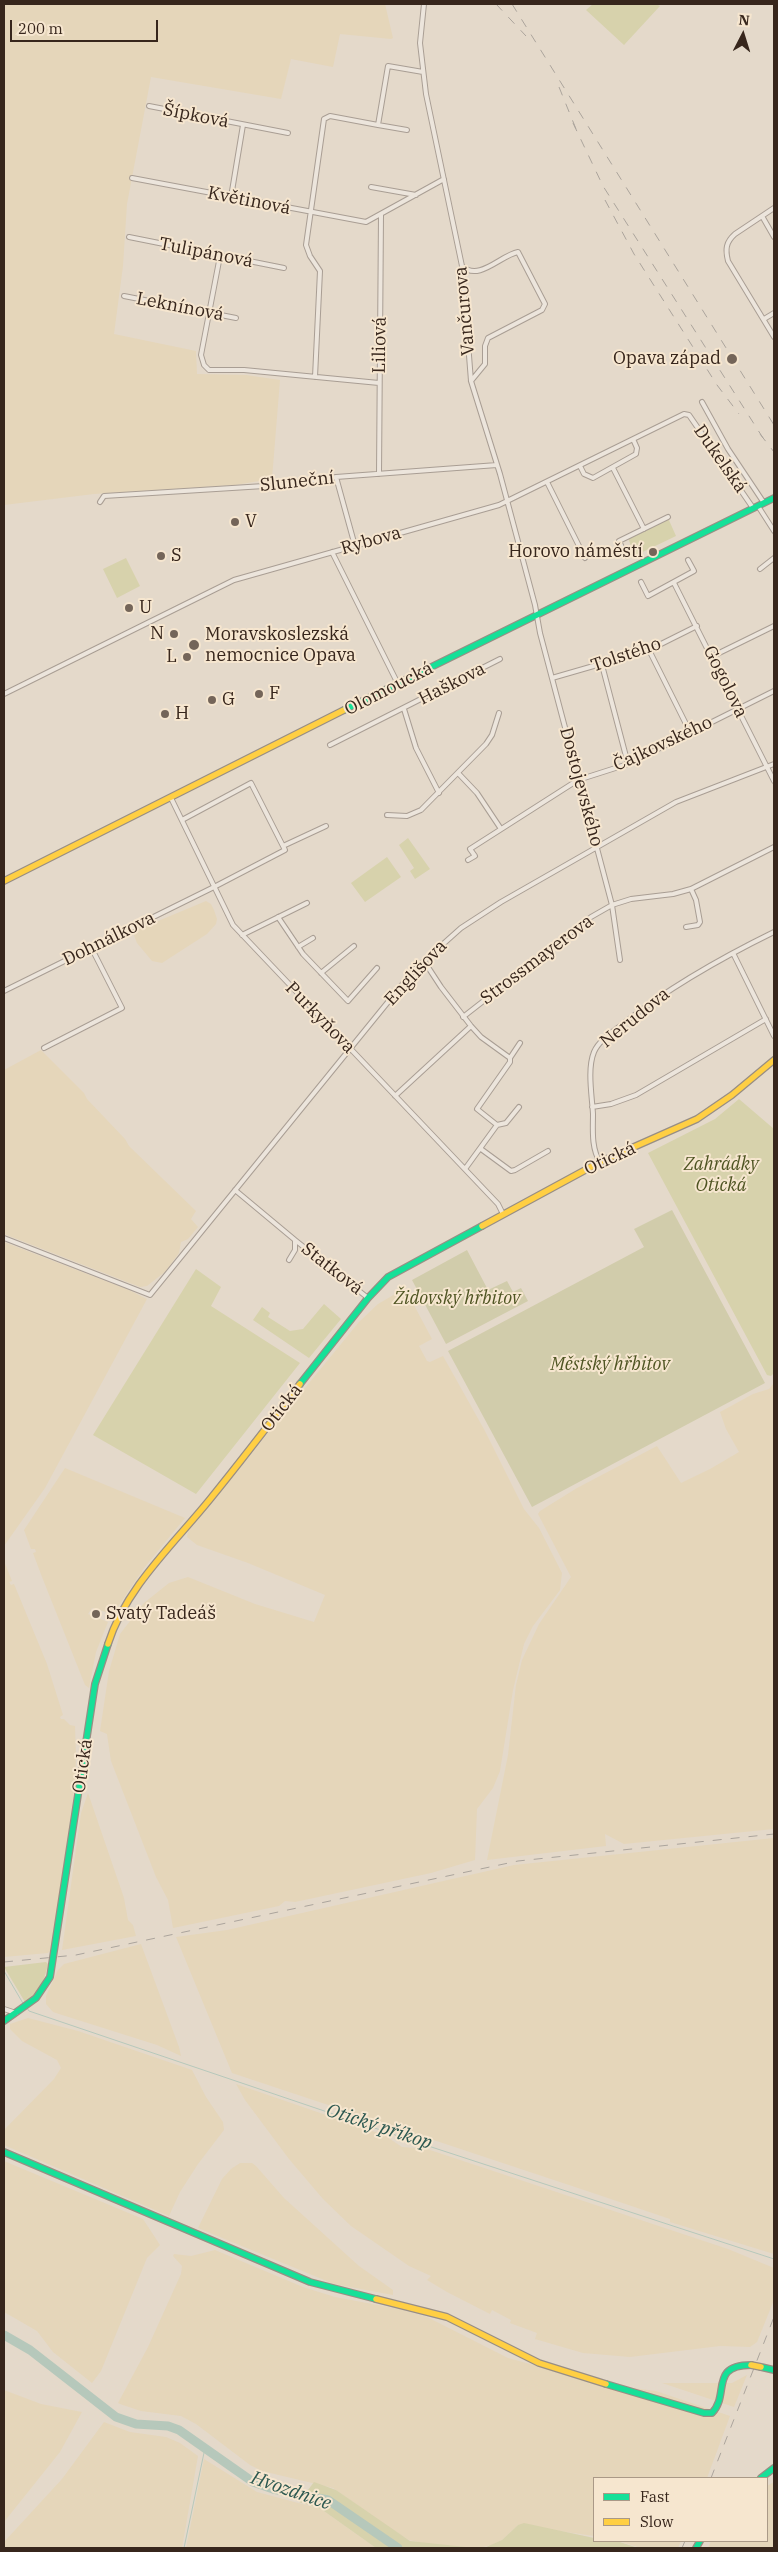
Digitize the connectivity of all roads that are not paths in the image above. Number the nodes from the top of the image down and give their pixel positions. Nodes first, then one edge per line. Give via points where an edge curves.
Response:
1 (424, 4) edge
2 (424, 72) junction
3 (149, 106) dead end
4 (244, 125) junction
5 (378, 125) junction
6 (407, 130) dead end
7 (288, 133) dead end
8 (132, 178) dead end
9 (444, 179) junction
10 (371, 187) dead end
11 (416, 195) junction
12 (231, 197) junction
13 (774, 208) edge
14 (310, 213) junction
15 (381, 216) junction
16 (762, 216) junction
17 (129, 237) dead end
18 (774, 237) edge
19 (220, 256) junction
20 (462, 266) junction
21 (284, 268) dead end
22 (124, 296) dead end
23 (208, 313) junction
24 (774, 313) edge
25 (236, 318) dead end
26 (764, 319) junction
27 (774, 337) edge
28 (315, 377) junction
29 (471, 381) junction
30 (379, 383) junction
31 (702, 402) dead end
32 (684, 414) joint
33 (633, 439) junction
34 (497, 465) junction
35 (580, 466) junction
36 (613, 468) junction
37 (379, 474) junction
38 (336, 477) junction
39 (547, 482) junction
40 (774, 498) edge
41 (100, 502) dead end
42 (507, 502) junction
43 (764, 503) junction
44 (755, 507) junction
45 (668, 517) dead end
46 (644, 529) junction
47 (774, 532) edge
48 (355, 546) junction
49 (332, 552) junction
50 (626, 556) dead end
51 (585, 558) dead end
52 (774, 558) edge
53 (688, 560) dead end
54 (760, 568) dead end
55 (641, 582) dead end
56 (674, 582) junction
57 (537, 614) junction
58 (697, 626) junction
59 (774, 626) edge
60 (649, 650) junction
61 (713, 656) junction
62 (500, 660) dead end
63 (602, 665) junction
64 (552, 678) junction
65 (398, 684) junction
66 (774, 691) edge
67 (4, 694) edge
68 (404, 708) junction
69 (738, 709) junction
70 (499, 713) dead end
71 (690, 732) junction
72 (330, 745) dead end
73 (628, 764) junction
74 (774, 764) edge
75 (767, 767) junction
76 (458, 773) junction
77 (578, 780) junction
78 (774, 781) edge
79 (438, 792) junction
80 (171, 798) junction
81 (387, 815) dead end
82 (182, 820) junction
83 (326, 826) dead end
84 (501, 830) junction
85 (283, 846) junction
86 (597, 847) junction
87 (774, 848) edge
88 (468, 860) dead end
89 (4, 882) edge
90 (214, 887) junction
91 (691, 888) junction
92 (307, 903) dead end
93 (612, 905) junction
94 (278, 917) junction
95 (686, 927) dead end
96 (774, 932) edge
97 (242, 936) junction
98 (313, 938) dead end
99 (354, 946) dead end
100 (91, 947) junction
101 (298, 947) junction
102 (732, 953) junction
103 (620, 960) dead end
104 (424, 961) junction
105 (377, 968) dead end
106 (321, 973) junction
107 (4, 991) edge
108 (462, 1016) junction
109 (766, 1019) junction
110 (471, 1026) junction
111 (774, 1036) edge
112 (520, 1043) dead end
113 (44, 1048) dead end
114 (350, 1049) junction
115 (510, 1058) junction
116 (774, 1060) edge
117 (395, 1096) junction
118 (518, 1107) dead end
119 (592, 1107) junction
120 (497, 1125) junction
121 (481, 1149) junction
122 (548, 1151) dead end
123 (600, 1162) junction
124 (465, 1169) junction
125 (235, 1190) junction
126 (503, 1214) junction
127 (4, 1238) edge
128 (295, 1240) junction
129 (289, 1260) dead end
130 (368, 1298) junction
131 (4, 2009) edge
132 (16, 2013) junction
133 (4, 2021) edge
134 (4, 2152) edge
135 (774, 2370) edge
136 (774, 2468) edge
137 (762, 2477) edge

1 - 2 street, Vančurova via 420,42
2 - 5 street via 388,66
2 - 9 street, Vančurova
3 - 4 street, Šípková
4 - 7 street, Šípková
4 - 12 street, Šípková
5 - 6 street
5 - 14 street via 330,116 324,119
8 - 12 street, Květinová
9 - 11 street
9 - 20 street, Vančurova
10 - 11 street
11 - 15 street
12 - 14 street, Květinová
13 - 16 street
14 - 15 street, Květinová via 366,222
14 - 28 street via 306,245 320,271
15 - 30 street, Liliová
16 - 18 street
16 - 26 street via 730,239 726,249 728,261
17 - 19 street, Tulipánová
19 - 21 street, Tulipánová
19 - 23 street
20 - 29 street, Vančurova
20 - 29 street via 470,271 479,270 518,252 545,304 542,310 488,338 485,364
22 - 23 street, Leknínová
23 - 25 street, Leknínová
23 - 28 street via 201,355 208,370
24 - 26 street
26 - 27 street
28 - 30 street
29 - 34 street, Vančurova
30 - 37 street, Liliová
31 - 43 street
32 - 33 street, Rybova
32 - 44 street, Dukelská via 689,415
33 - 35 street, Rybova
33 - 36 street via 636,454
34 - 37 street, Sluneční
34 - 42 street, Vančurova
35 - 36 street via 584,474 593,478
35 - 39 street, Rybova
36 - 46 street
37 - 38 street, Sluneční
38 - 41 street, Sluneční via 280,485 104,496
38 - 48 street
39 - 42 street, Rybova
39 - 51 street
40 - 43 main road, Olomoucká
42 - 48 street, Rybova
42 - 57 street, Vančurova
43 - 44 main road, Olomoucká
44 - 47 street, Dukelská
44 - 57 main road, Olomoucká
45 - 46 street
46 - 50 street via 619,541
48 - 49 street, Rybova
49 - 65 street
49 - 67 street, Rybova via 234,580
52 - 54 street
53 - 56 street via 694,572
55 - 56 street via 648,596
56 - 58 street, Gogolova
57 - 64 street, Dostojevského
57 - 65 main road, Olomoucká
58 - 60 street, Tolstého
58 - 61 street, Gogolova
59 - 61 street
60 - 63 street, Tolstého
60 - 71 street
61 - 69 street, Gogolova
62 - 68 street, Haškova
63 - 64 street, Tolstého
63 - 73 street
64 - 77 street, Dostojevského
65 - 80 main road, Olomoucká
66 - 69 street, Čajkovského
68 - 72 street, Haškova
68 - 79 street, Haškova via 416,748
69 - 71 street, Čajkovského
69 - 75 street, Gogolova
70 - 76 street via 492,736
71 - 73 street, Čajkovského
73 - 77 street, Čajkovského
74 - 75 street, Englišova
75 - 78 street, Gogolova
75 - 86 street, Englišova via 676,802
76 - 79 street
76 - 84 street via 477,793
77 - 84 street, Čajkovského
77 - 86 street, Dostojevského
79 - 81 street via 413,815
80 - 82 street, Purkyňova
80 - 89 main road, Olomoucká
82 - 85 street via 251,783
82 - 90 street, Purkyňova
83 - 85 street
84 - 88 street, Čajkovského via 470,849 475,856
85 - 90 street via 284,850
86 - 93 street, Dostojevského
86 - 104 street, Englišova via 478,916
87 - 91 street, Strossmayerova
90 - 97 street, Purkyňova
90 - 100 street, Dohnálkova
91 - 93 street, Strossmayerova
91 - 95 street via 700,922
92 - 94 street
93 - 103 street, Dostojevského
93 - 108 street, Strossmayerova via 591,917
94 - 97 street
94 - 101 street
96 - 102 street, Nerudova
97 - 114 street, Purkyňova
98 - 101 street
99 - 106 street
100 - 107 street, Dohnálkova
100 - 113 street via 122,1008
101 - 106 street
102 - 109 street
102 - 119 street, Nerudova via 653,1000 605,1038 594,1052
104 - 108 street
104 - 114 street, Englišova
105 - 106 street via 348,1001
108 - 110 street
109 - 111 street
109 - 119 street via 642,1091 611,1104
110 - 115 street
110 - 117 street
112 - 115 street
114 - 117 street, Purkyňova
114 - 125 street, Englišova
115 - 120 street via 476,1109
116 - 123 main road, Otická via 697,1120
117 - 124 street, Purkyňova
118 - 120 street via 506,1123
119 - 123 street, Nerudova via 595,1150
120 - 121 street
121 - 122 street via 511,1171
121 - 124 street
123 - 126 main road, Otická
124 - 126 street, Purkyňova via 498,1204
125 - 127 street, Englišova via 150,1295
125 - 128 street
126 - 130 main road, Otická via 394,1272
128 - 129 street via 295,1250
128 - 130 street, Statková
130 - 132 main road, Otická via 210,1499 143,1578 118,1617 94,1684 54,1958 41,1993
131 - 132 street
132 - 133 main road, Otická
134 - 135 main road, bridge via 310,2282 456,2320 541,2363 704,2413 712,2413 716,2409 726,2372 738,2364
136 - 137 main road

